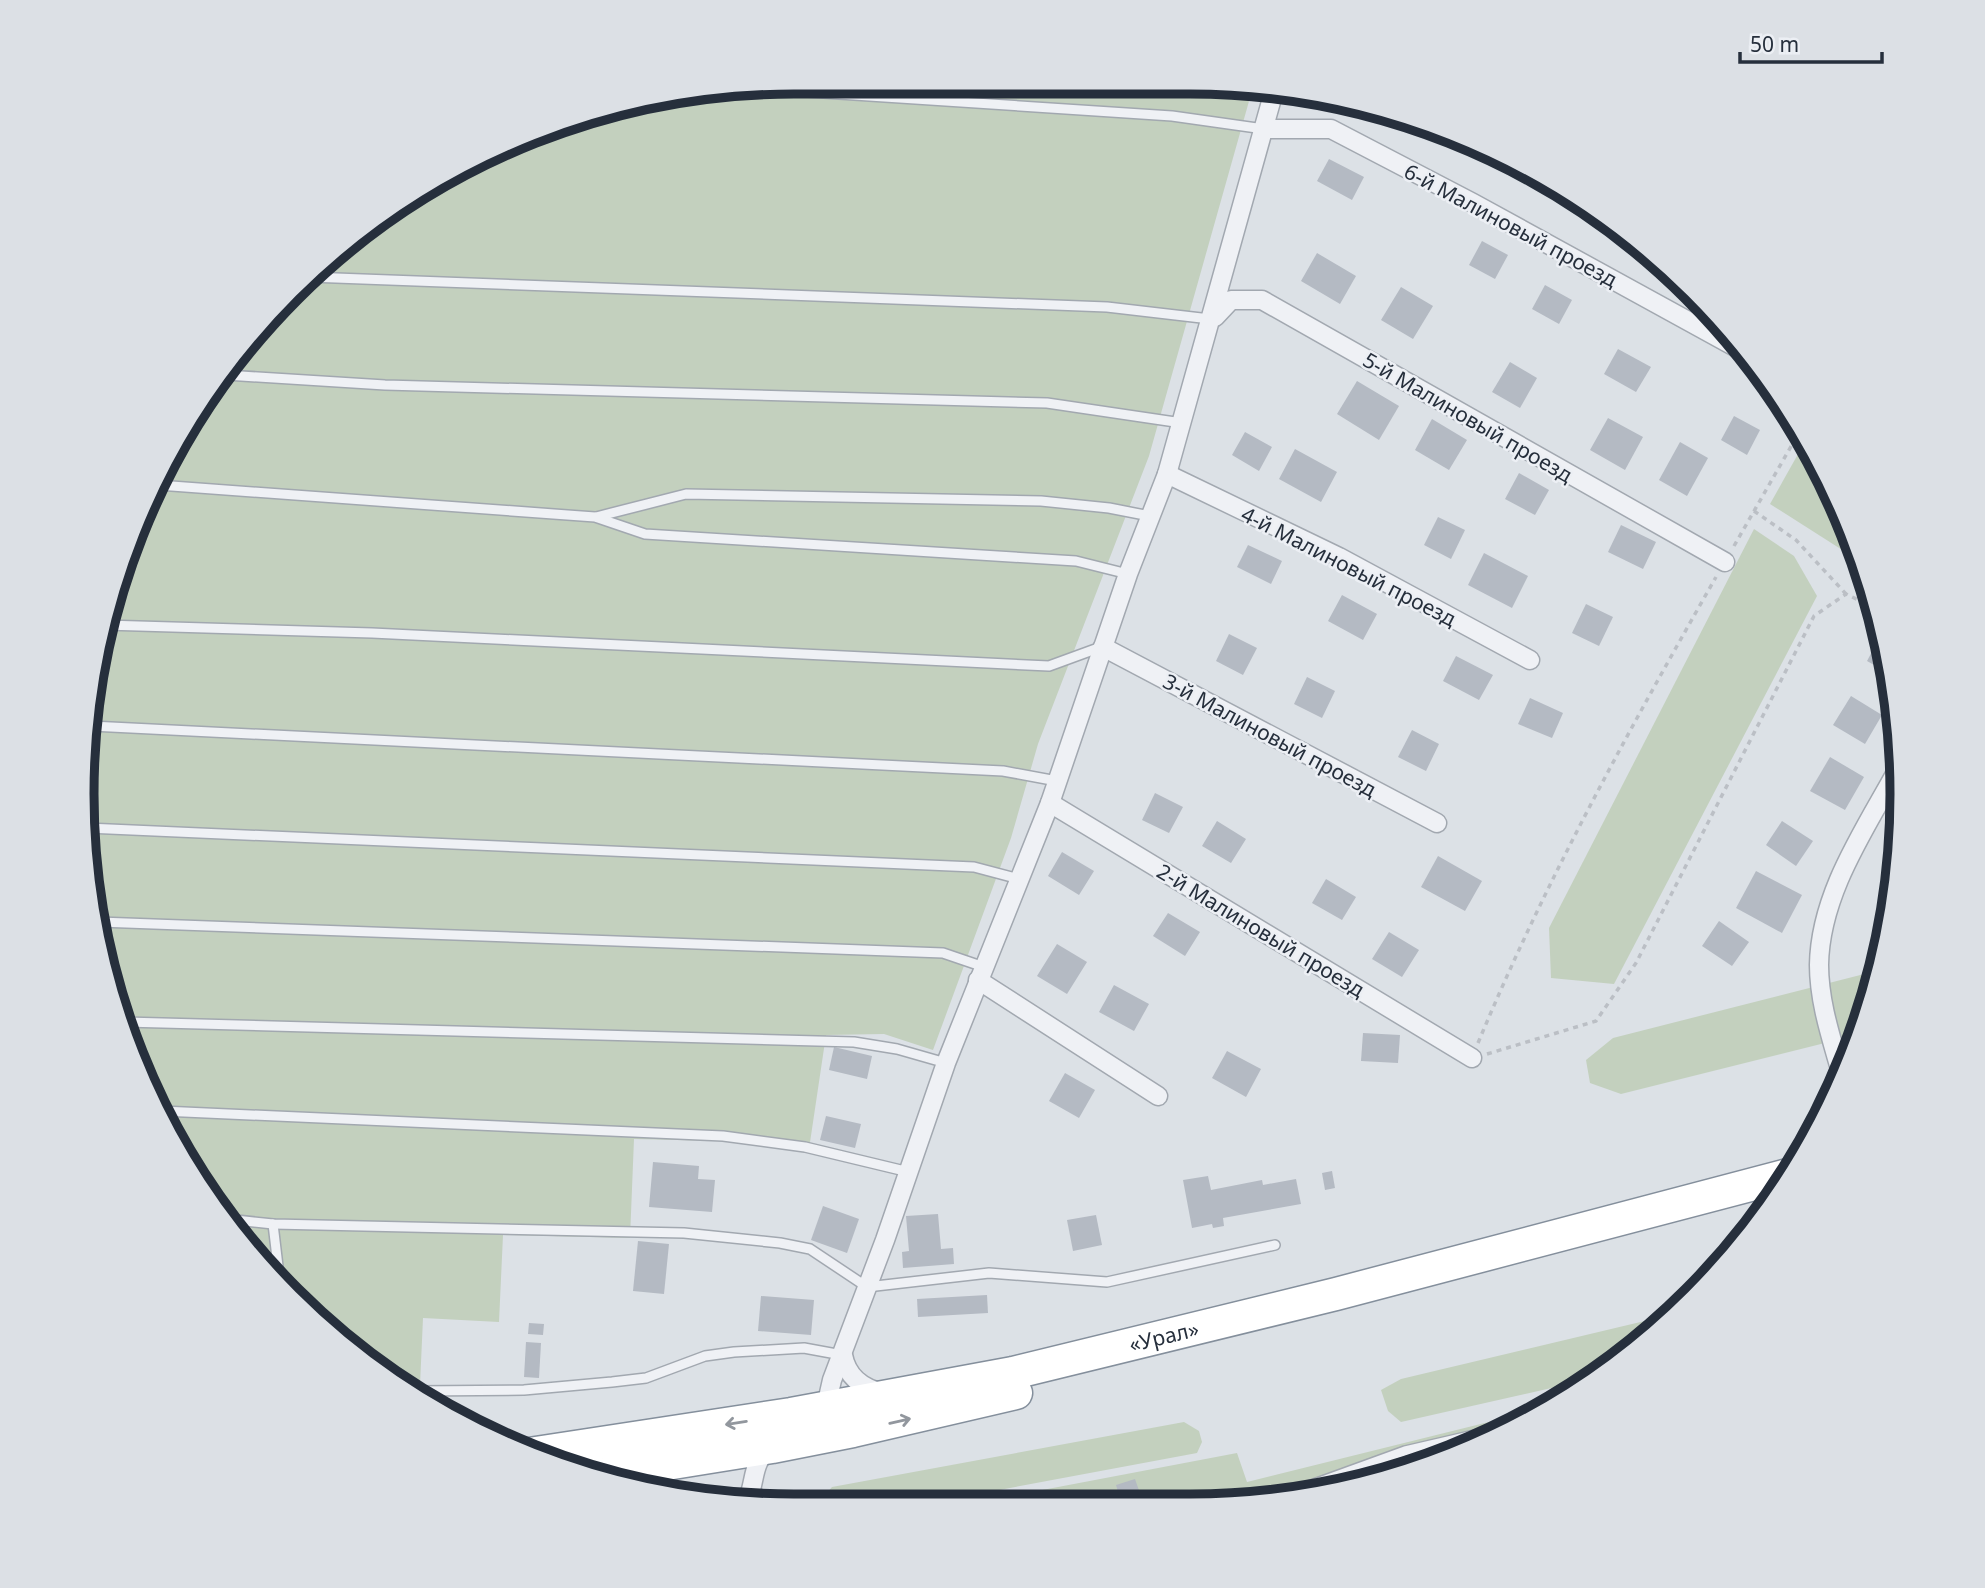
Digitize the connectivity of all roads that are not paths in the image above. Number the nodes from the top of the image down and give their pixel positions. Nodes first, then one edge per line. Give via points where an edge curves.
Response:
1 (826, 94) edge
2 (1273, 99) edge
3 (1264, 129) junction
4 (323, 278) edge
5 (1212, 319) junction
6 (1723, 340) edge
7 (234, 375) edge
8 (1182, 423) junction
9 (1167, 474) junction
10 (167, 486) edge
11 (1150, 516) junction
12 (595, 517) junction
13 (1724, 562) road end
14 (1128, 573) junction
15 (115, 625) edge
16 (1103, 647) junction
17 (1530, 660) dead end
18 (98, 726) edge
19 (1057, 781) junction
20 (1890, 784) edge
21 (1050, 803) junction
22 (1437, 823) dead end
23 (95, 828) edge
24 (1019, 879) junction
25 (107, 922) edge
26 (981, 974) junction
27 (133, 1022) edge
28 (1472, 1058) road end
29 (1838, 1060) edge
30 (946, 1063) junction
31 (1157, 1096) dead end
32 (171, 1111) edge
33 (909, 1172) junction
34 (1776, 1178) edge
35 (1759, 1203) edge
36 (239, 1220) edge
37 (273, 1224) junction
38 (1275, 1245) dead end
39 (278, 1266) edge
40 (867, 1287) junction
41 (840, 1361) junction
42 (429, 1391) edge
43 (901, 1395) junction
44 (782, 1415) junction
45 (830, 1421) junction
46 (1465, 1437) edge
47 (772, 1447) junction
48 (553, 1450) edge
49 (720, 1456) junction
50 (620, 1472) edge
51 (753, 1480) junction
52 (1323, 1481) edge
53 (750, 1492) edge

1 - 3 lane via 1172,116
2 - 3 street
3 - 5 street
3 - 6 street, 6-й Малиновый проезд via 1331,129
4 - 5 lane via 1107,307
5 - 8 street
5 - 13 street, 5-й Малиновый проезд via 1231,300 1262,300
7 - 8 lane via 385,386 1047,404
8 - 9 street
9 - 11 street
9 - 17 street, 4-й Малиновый проезд via 1339,557
10 - 12 lane
11 - 12 lane via 1041,501 685,494
11 - 14 street
12 - 14 lane via 645,534 1076,561
14 - 16 street
15 - 16 lane via 1049,666
16 - 19 street
16 - 22 street, 3-й Малиновый проезд
18 - 19 lane via 1003,771
19 - 21 street
20 - 29 street via 1832,896 1821,937 1821,992
21 - 24 street
21 - 28 street, 2-й Малиновый проезд
23 - 24 lane via 974,867
24 - 26 street
25 - 26 lane via 943,953
26 - 30 street
26 - 31 street
27 - 30 lane via 854,1042
30 - 33 street
32 - 33 lane via 723,1136 805,1147
33 - 40 street
34 - 43 highway, «Урал» via 1133,1345
45 -> 35 highway, «Урал» via 1100,1373
36 - 37 lane
37 - 39 lane
37 - 40 lane via 684,1233 780,1243 810,1249
38 - 40 lane via 1107,1282 989,1273
40 - 41 street
41 - 42 lane via 804,1348 734,1352 705,1356 635,1380 524,1390
41 - 43 street via 858,1382 875,1391
41 - 44 street via 814,1397
41 - 45 street via 827,1397
43 - 45 highway, «Урал»
44 - 45 highway, «Урал»
44 -> 48 highway, «Урал»
45 - 47 highway, «Урал»
46 - 52 lane via 1405,1451
47 - 49 highway, «Урал»
47 - 51 street via 758,1460
49 - 50 highway, «Урал»
49 - 51 street via 742,1459
51 - 53 street

